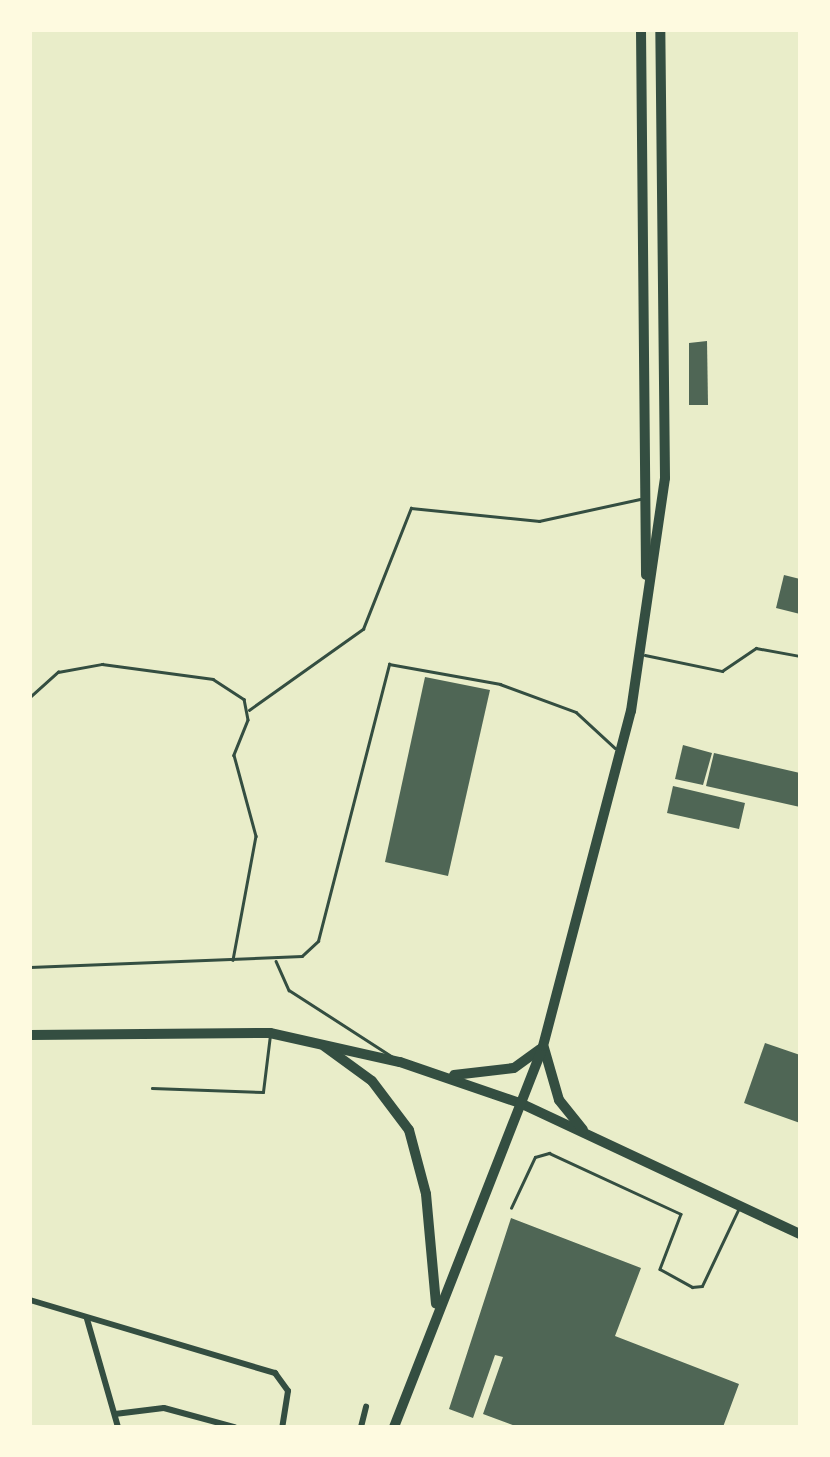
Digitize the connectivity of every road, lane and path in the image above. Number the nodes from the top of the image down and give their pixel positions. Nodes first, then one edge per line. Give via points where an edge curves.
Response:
1 (641, 30) edge
2 (660, 30) edge
3 (642, 499) junction
4 (648, 596) junction
5 (639, 654) junction
6 (800, 656) edge
7 (30, 697) edge
8 (249, 710) junction
9 (622, 754) junction
10 (276, 960) junction
11 (232, 961) junction
12 (30, 967) edge
13 (270, 1033) junction
14 (30, 1035) edge
15 (319, 1043) junction
16 (543, 1046) junction
17 (400, 1062) junction
18 (443, 1075) junction
19 (152, 1088) dead end
20 (520, 1103) junction
21 (587, 1134) junction
22 (740, 1207) junction
23 (511, 1208) dead end
24 (800, 1234) edge
25 (30, 1300) edge
26 (436, 1306) junction
27 (87, 1318) junction
28 (366, 1407) dead end
29 (115, 1414) junction
30 (118, 1427) edge
31 (234, 1427) edge
32 (282, 1427) edge
33 (360, 1427) edge
34 (394, 1427) edge

1 - 3 main road
2 - 4 main road via 664,478
3 - 4 main road
3 - 8 lane via 540,521 411,508 363,629
4 - 5 main road
5 - 6 lane via 722,671 756,648
5 - 9 main road
7 - 8 lane via 58,672 102,664 212,679
8 - 11 lane via 234,754 256,836
9 - 10 lane via 576,712 500,684 389,664 318,940 302,956
9 - 16 main road
10 - 11 lane
10 - 17 lane via 288,990
11 - 12 lane
13 - 14 main road
13 - 15 main road
13 - 19 lane via 264,1092
15 - 17 main road
15 - 26 main road via 372,1082 409,1130 426,1194
16 - 18 main road via 499,1072
16 - 20 main road
16 - 21 main road via 559,1100
17 - 18 main road
18 - 20 main road
20 - 21 main road
20 - 26 main road
21 - 22 main road
22 - 23 lane via 702,1286 692,1287 660,1269 681,1214 549,1153 535,1157
22 - 24 main road
25 - 27 street
26 - 34 main road
27 - 29 street
27 - 32 street via 275,1373 288,1391
28 - 33 street
29 - 30 street
29 - 31 street via 164,1408

